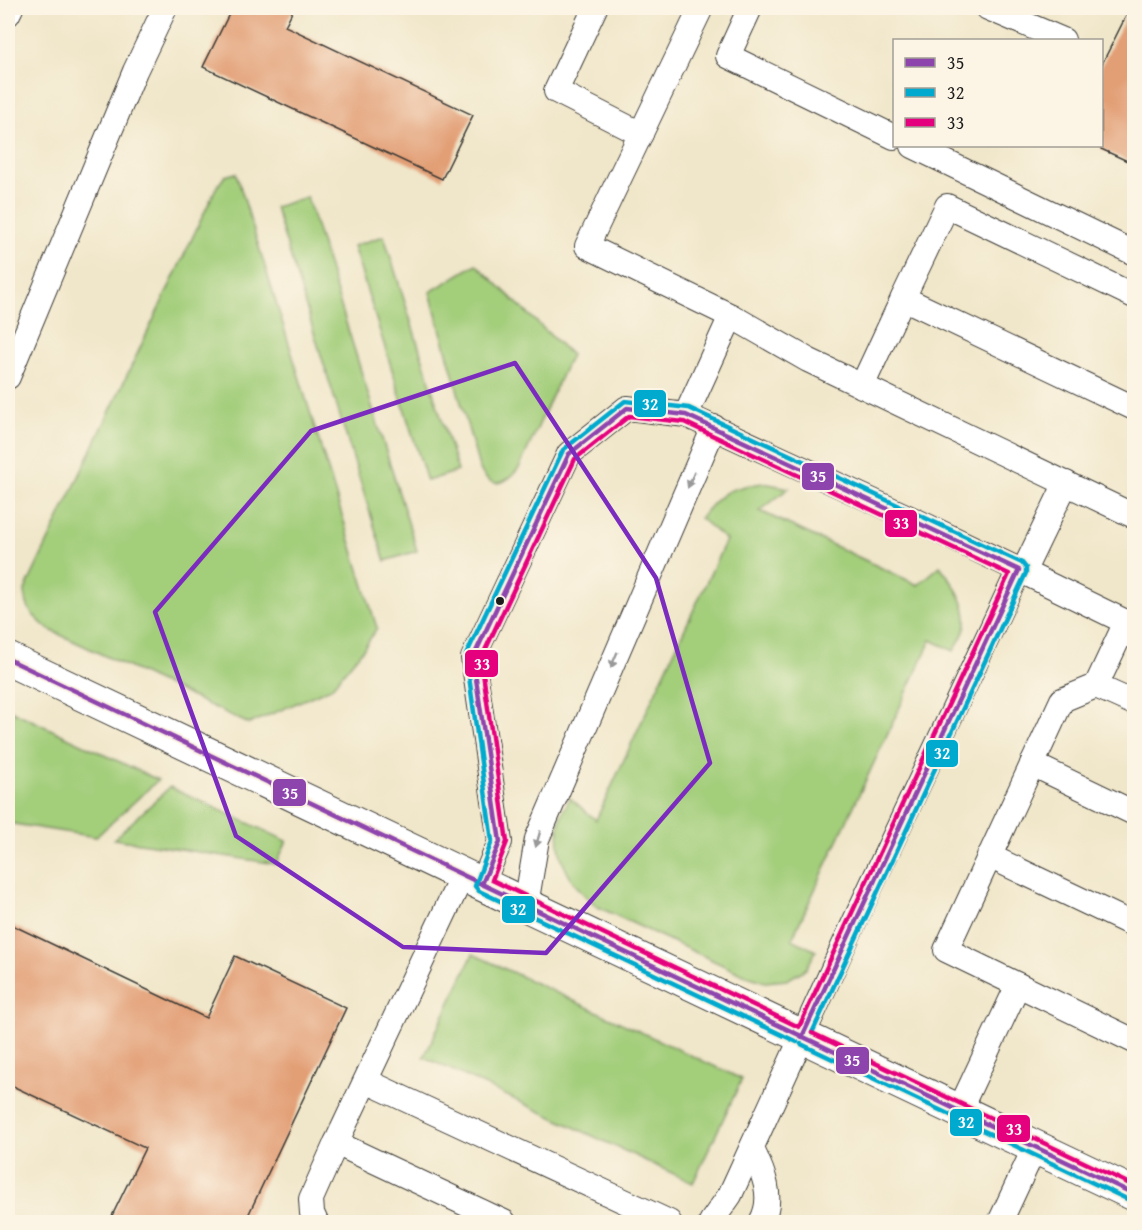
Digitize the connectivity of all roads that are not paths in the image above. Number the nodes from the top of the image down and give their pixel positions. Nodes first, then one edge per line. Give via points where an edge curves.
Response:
1 (11, 8) edge
2 (165, 8) edge
3 (595, 8) edge
4 (701, 8) edge
5 (750, 8) edge
6 (988, 8) edge
7 (8, 14) edge
8 (1062, 39) edge
9 (641, 134) junction
10 (893, 137) edge
11 (915, 147) edge
12 (1134, 253) edge
13 (1134, 296) edge
14 (903, 298) junction
15 (731, 316) junction
16 (8, 377) edge
17 (862, 386) junction
18 (1134, 408) edge
19 (686, 415) junction
20 (714, 427) junction
21 (1066, 483) junction
22 (1134, 516) edge
23 (1021, 571) junction
24 (1130, 624) edge
25 (8, 659) edge
26 (1096, 686) junction
27 (1134, 704) edge
28 (1032, 764) junction
29 (1134, 813) edge
30 (989, 856) junction
31 (472, 880) junction
32 (526, 905) junction
33 (1134, 925) edge
34 (1018, 985) junction
35 (802, 1037) junction
36 (1134, 1041) edge
37 (366, 1081) junction
38 (959, 1111) junction
39 (336, 1143) junction
40 (1035, 1147) junction
41 (752, 1149) junction
42 (1134, 1194) edge
43 (316, 1222) edge
44 (504, 1222) edge
45 (669, 1222) edge
46 (711, 1222) edge
47 (761, 1222) edge
48 (1000, 1222) edge

1 - 7 lane
2 - 16 lane
3 - 9 lane via 556,91
4 - 9 lane
5 - 10 lane via 728,56
6 - 8 lane
9 - 15 lane via 587,246
11 - 12 lane
13 - 14 lane via 947,206
14 - 17 lane
14 - 18 lane
15 - 17 lane
15 - 19 lane
17 - 21 lane
19 - 20 lane
19 - 31 lane via 627,408 569,454 473,658 500,842
20 - 23 lane
20 -> 32 lane via 537,839
21 - 22 lane
21 - 23 lane
23 - 24 lane
23 - 35 lane
24 - 26 lane
25 - 31 street
26 - 27 lane
26 - 28 lane via 1062,700
28 - 29 lane
28 - 30 lane
30 - 33 lane
30 - 34 lane via 946,950
31 - 32 street
31 - 37 lane
32 - 35 street
34 - 36 lane
34 - 38 lane
35 - 38 street
35 - 41 lane
37 - 39 lane
37 - 45 lane
38 - 40 street
39 - 43 lane via 311,1199
39 - 44 lane
40 - 42 street
40 - 48 lane
41 - 46 lane via 730,1195
41 - 47 lane via 767,1189 766,1213

